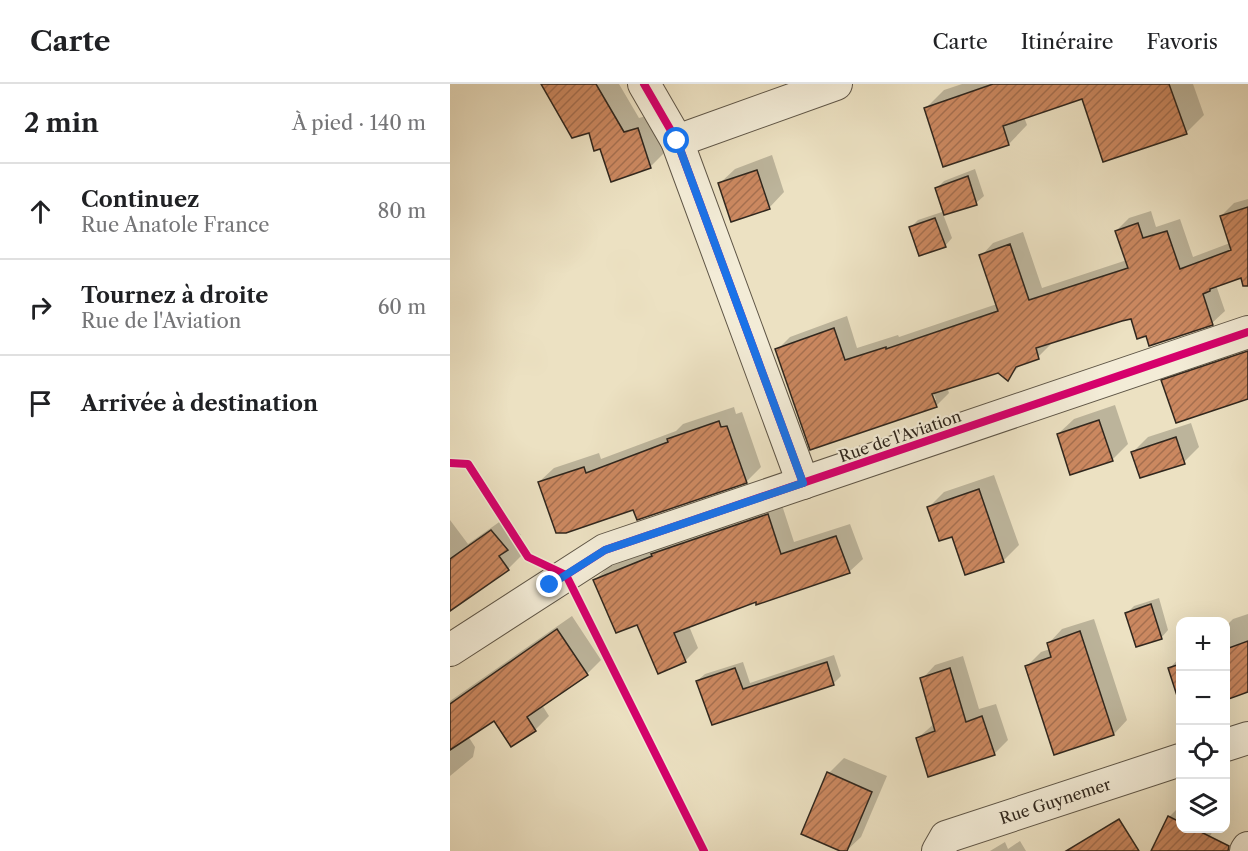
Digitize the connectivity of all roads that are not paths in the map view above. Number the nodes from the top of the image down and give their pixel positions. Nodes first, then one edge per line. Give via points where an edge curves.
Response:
1 (644, 84) edge
2 (836, 84) edge
3 (677, 141) junction
4 (1248, 332) edge
5 (803, 483) junction
6 (450, 650) edge
7 (1248, 738) edge
8 (1230, 745) edge
9 (1176, 761) edge
10 (938, 851) edge

1 - 3 street
2 - 3 street
3 - 5 street
4 - 5 street, Rue de l'Aviation
5 - 6 street, Rue de l'Aviation via 605,550
7 - 8 street
9 - 10 street, Rue Guynemer via 946,837

